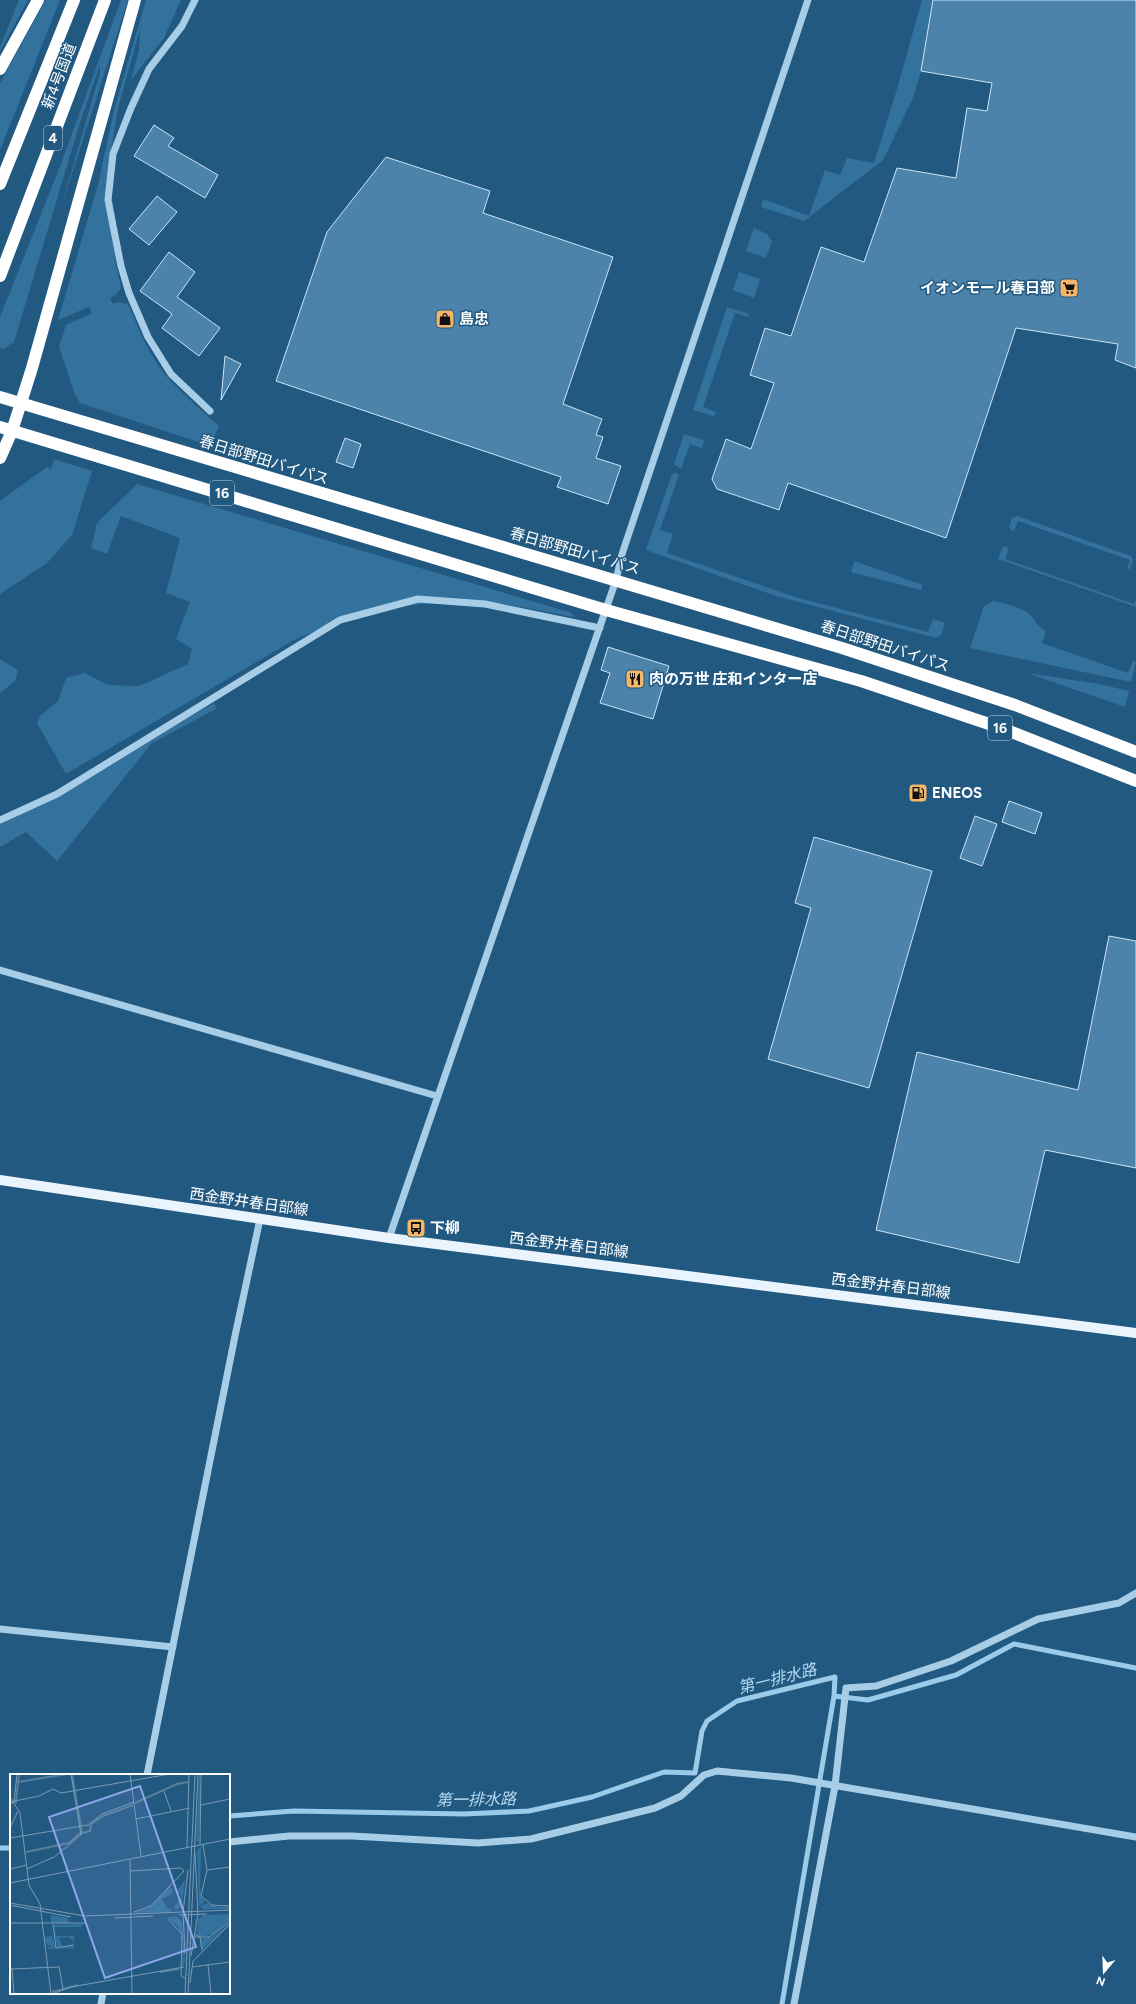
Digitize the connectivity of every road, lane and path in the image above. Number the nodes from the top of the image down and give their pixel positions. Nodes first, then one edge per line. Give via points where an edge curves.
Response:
1 (38, 0) edge
2 (74, 0) edge
3 (106, 0) edge
4 (135, 0) edge
5 (195, 0) edge
6 (808, 0) edge
7 (0, 69) edge
8 (0, 184) edge
9 (0, 276) edge
10 (0, 397) edge
11 (20, 403) junction
12 (210, 411) dead end
13 (6, 429) edge
14 (0, 458) edge
15 (616, 580) junction
16 (606, 610) junction
17 (600, 628) junction
18 (1136, 752) edge
19 (1136, 781) edge
20 (0, 820) edge
21 (0, 970) edge
22 (437, 1096) junction
23 (0, 1180) edge
24 (260, 1219) junction
25 (389, 1238) junction
26 (1136, 1333) edge
27 (1136, 1593) edge
28 (0, 1629) edge
29 (173, 1647) junction
30 (147, 1774) edge
31 (835, 1786) junction
32 (1136, 1837) edge
33 (230, 1842) edge
34 (103, 1994) edge
35 (101, 2004) edge
36 (794, 2004) edge

1 - 7 highway
2 - 8 highway, 新4号国道 / 4
3 - 9 highway, 新4号国道 / 4
4 - 11 highway
5 - 12 street via 182,26 149,69 131,108 113,154 108,200 121,266 129,293 148,337 171,374
6 - 15 street via 624,547
10 - 11 highway, 春日部野田バイパス / 16
11 - 13 highway
11 - 15 highway, 春日部野田バイパス / 16
13 - 14 highway
13 - 16 highway, 16
15 - 16 street
15 - 18 highway, 春日部野田バイパス / 16 via 842,648 1015,705
16 - 17 street
16 - 19 highway, 16 via 861,681 1004,729
17 - 20 street via 485,604 418,599 340,620 58,794
17 - 22 street
21 - 22 street
22 - 25 street
23 - 24 main road, 西金野井春日部線
24 - 25 main road, 西金野井春日部線
24 - 29 street
25 - 26 main road, 西金野井春日部線
27 - 31 street via 1119,1603 1038,1619 951,1661 876,1686 846,1688
28 - 29 street
29 - 30 street
31 - 32 street
31 - 33 street via 791,1778 717,1771 704,1775 681,1796 655,1808 531,1839 478,1843 352,1836 297,1836
31 - 36 street
34 - 35 street

